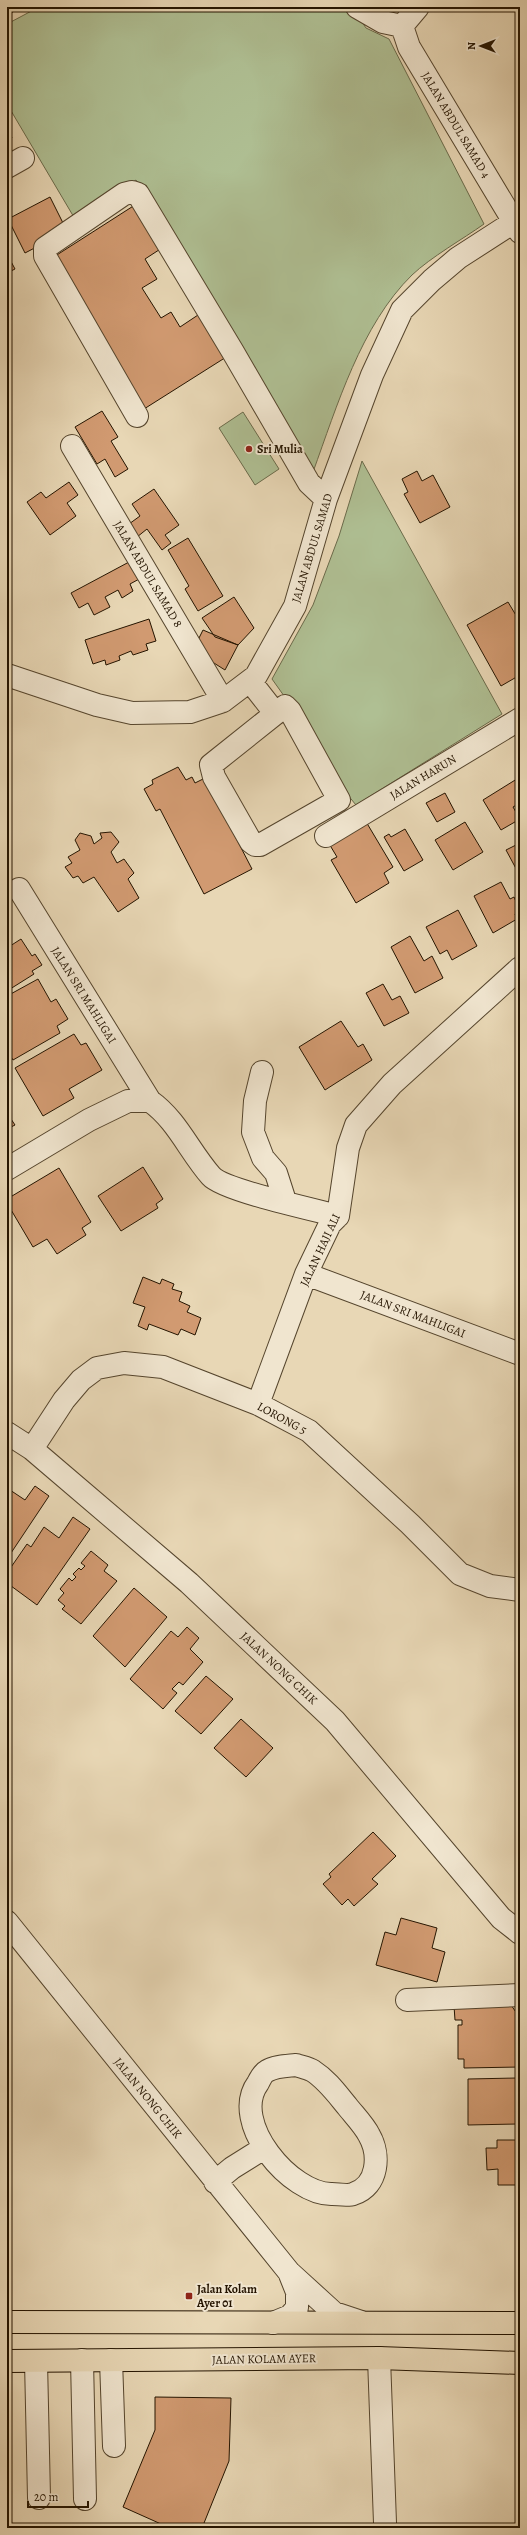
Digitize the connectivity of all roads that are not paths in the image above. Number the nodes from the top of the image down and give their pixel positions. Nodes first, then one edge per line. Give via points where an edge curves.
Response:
1 (357, 7) edge
2 (418, 7) edge
3 (402, 26) junction
4 (518, 224) edge
5 (137, 416) dead end
6 (72, 446) dead end
7 (326, 499) junction
8 (7, 675) edge
9 (250, 681) junction
10 (223, 701) junction
11 (275, 713) junction
12 (520, 719) edge
13 (326, 836) dead end
14 (19, 890) dead end
15 (520, 968) edge
16 (262, 1072) dead end
17 (150, 1100) junction
18 (7, 1169) edge
19 (285, 1201) junction
20 (338, 1216) junction
21 (306, 1274) junction
22 (520, 1354) edge
23 (258, 1404) junction
24 (7, 1433) edge
25 (32, 1449) junction
26 (520, 1590) edge
27 (7, 1922) edge
28 (520, 1933) edge
29 (520, 1995) edge
30 (407, 2000) dead end
31 (264, 2148) junction
32 (215, 2182) junction
33 (289, 2272) junction
34 (7, 2322) edge
35 (361, 2322) junction
36 (273, 2323) junction
37 (520, 2323) edge
38 (379, 2358) junction
39 (36, 2360) junction
40 (82, 2360) junction
41 (112, 2360) junction
42 (7, 2361) edge
43 (520, 2363) edge
44 (114, 2446) dead end
45 (39, 2498) dead end
46 (85, 2499) dead end
47 (385, 2523) dead end

1 - 3 street via 383,22
2 - 3 street
3 - 4 street, JALAN ABDUL SAMAD 4 via 410,47
4 - 7 street, JALAN ABDUL SAMAD via 458,258 402,310 372,375
5 - 7 street via 45,256 45,248 124,194 132,192 138,194 309,483
6 - 10 street, JALAN ABDUL SAMAD 8
7 - 9 street, JALAN ABDUL SAMAD via 295,606 268,659
8 - 10 street, JALAN ABDUL SAMAD via 97,705 132,713 190,712
9 - 10 street, JALAN ABDUL SAMAD
9 - 11 street
11 - 11 street via 285,706 290,711 339,800 255,845 214,777 211,765
12 - 13 street, JALAN HARUN
14 - 17 street, JALAN SRI MAHLIGAI
15 - 20 street, JALAN HAJI ALI via 392,1084 356,1124 348,1148
16 - 19 street via 255,1101 253,1132 263,1158 276,1173
17 - 18 street via 128,1101 89,1120
17 - 19 street, JALAN SRI MAHLIGAI via 167,1115 212,1177 240,1190
19 - 20 street, JALAN SRI MAHLIGAI
20 - 21 street, JALAN HAJI ALI via 330,1224
21 - 22 street, JALAN SRI MAHLIGAI
21 - 23 street, JALAN HAJI ALI
23 - 25 street, LORONG 5 via 163,1367 124,1363 97,1368 81,1380 64,1400
23 - 26 street, LORONG 5 via 309,1431 460,1574 490,1586
24 - 25 street, JALAN NONG CHIK
25 - 28 street, JALAN NONG CHIK via 189,1583 335,1721 501,1918
27 - 32 street, JALAN NONG CHIK
29 - 30 street
31 - 31 street via 287,2172 309,2189 328,2194 354,2194 364,2186 374,2174 377,2154 369,2134 331,2086 313,2071 296,2065 266,2071 254,2088 249,2109 253,2128
31 - 32 street
32 - 33 street, JALAN NONG CHIK
33 - 35 street, JALAN NONG CHIK via 334,2313
33 - 36 street, JALAN NONG CHIK via 297,2292 297,2308 290,2316
34 - 36 main road
35 - 36 main road
35 - 37 main road
38 - 41 main road, JALAN KOLAM AYER
38 - 43 main road, JALAN KOLAM AYER
38 - 47 street
39 - 40 main road, JALAN KOLAM AYER
39 - 42 main road, JALAN KOLAM AYER
39 - 45 street
40 - 41 main road, JALAN KOLAM AYER
40 - 46 street
41 - 44 street

